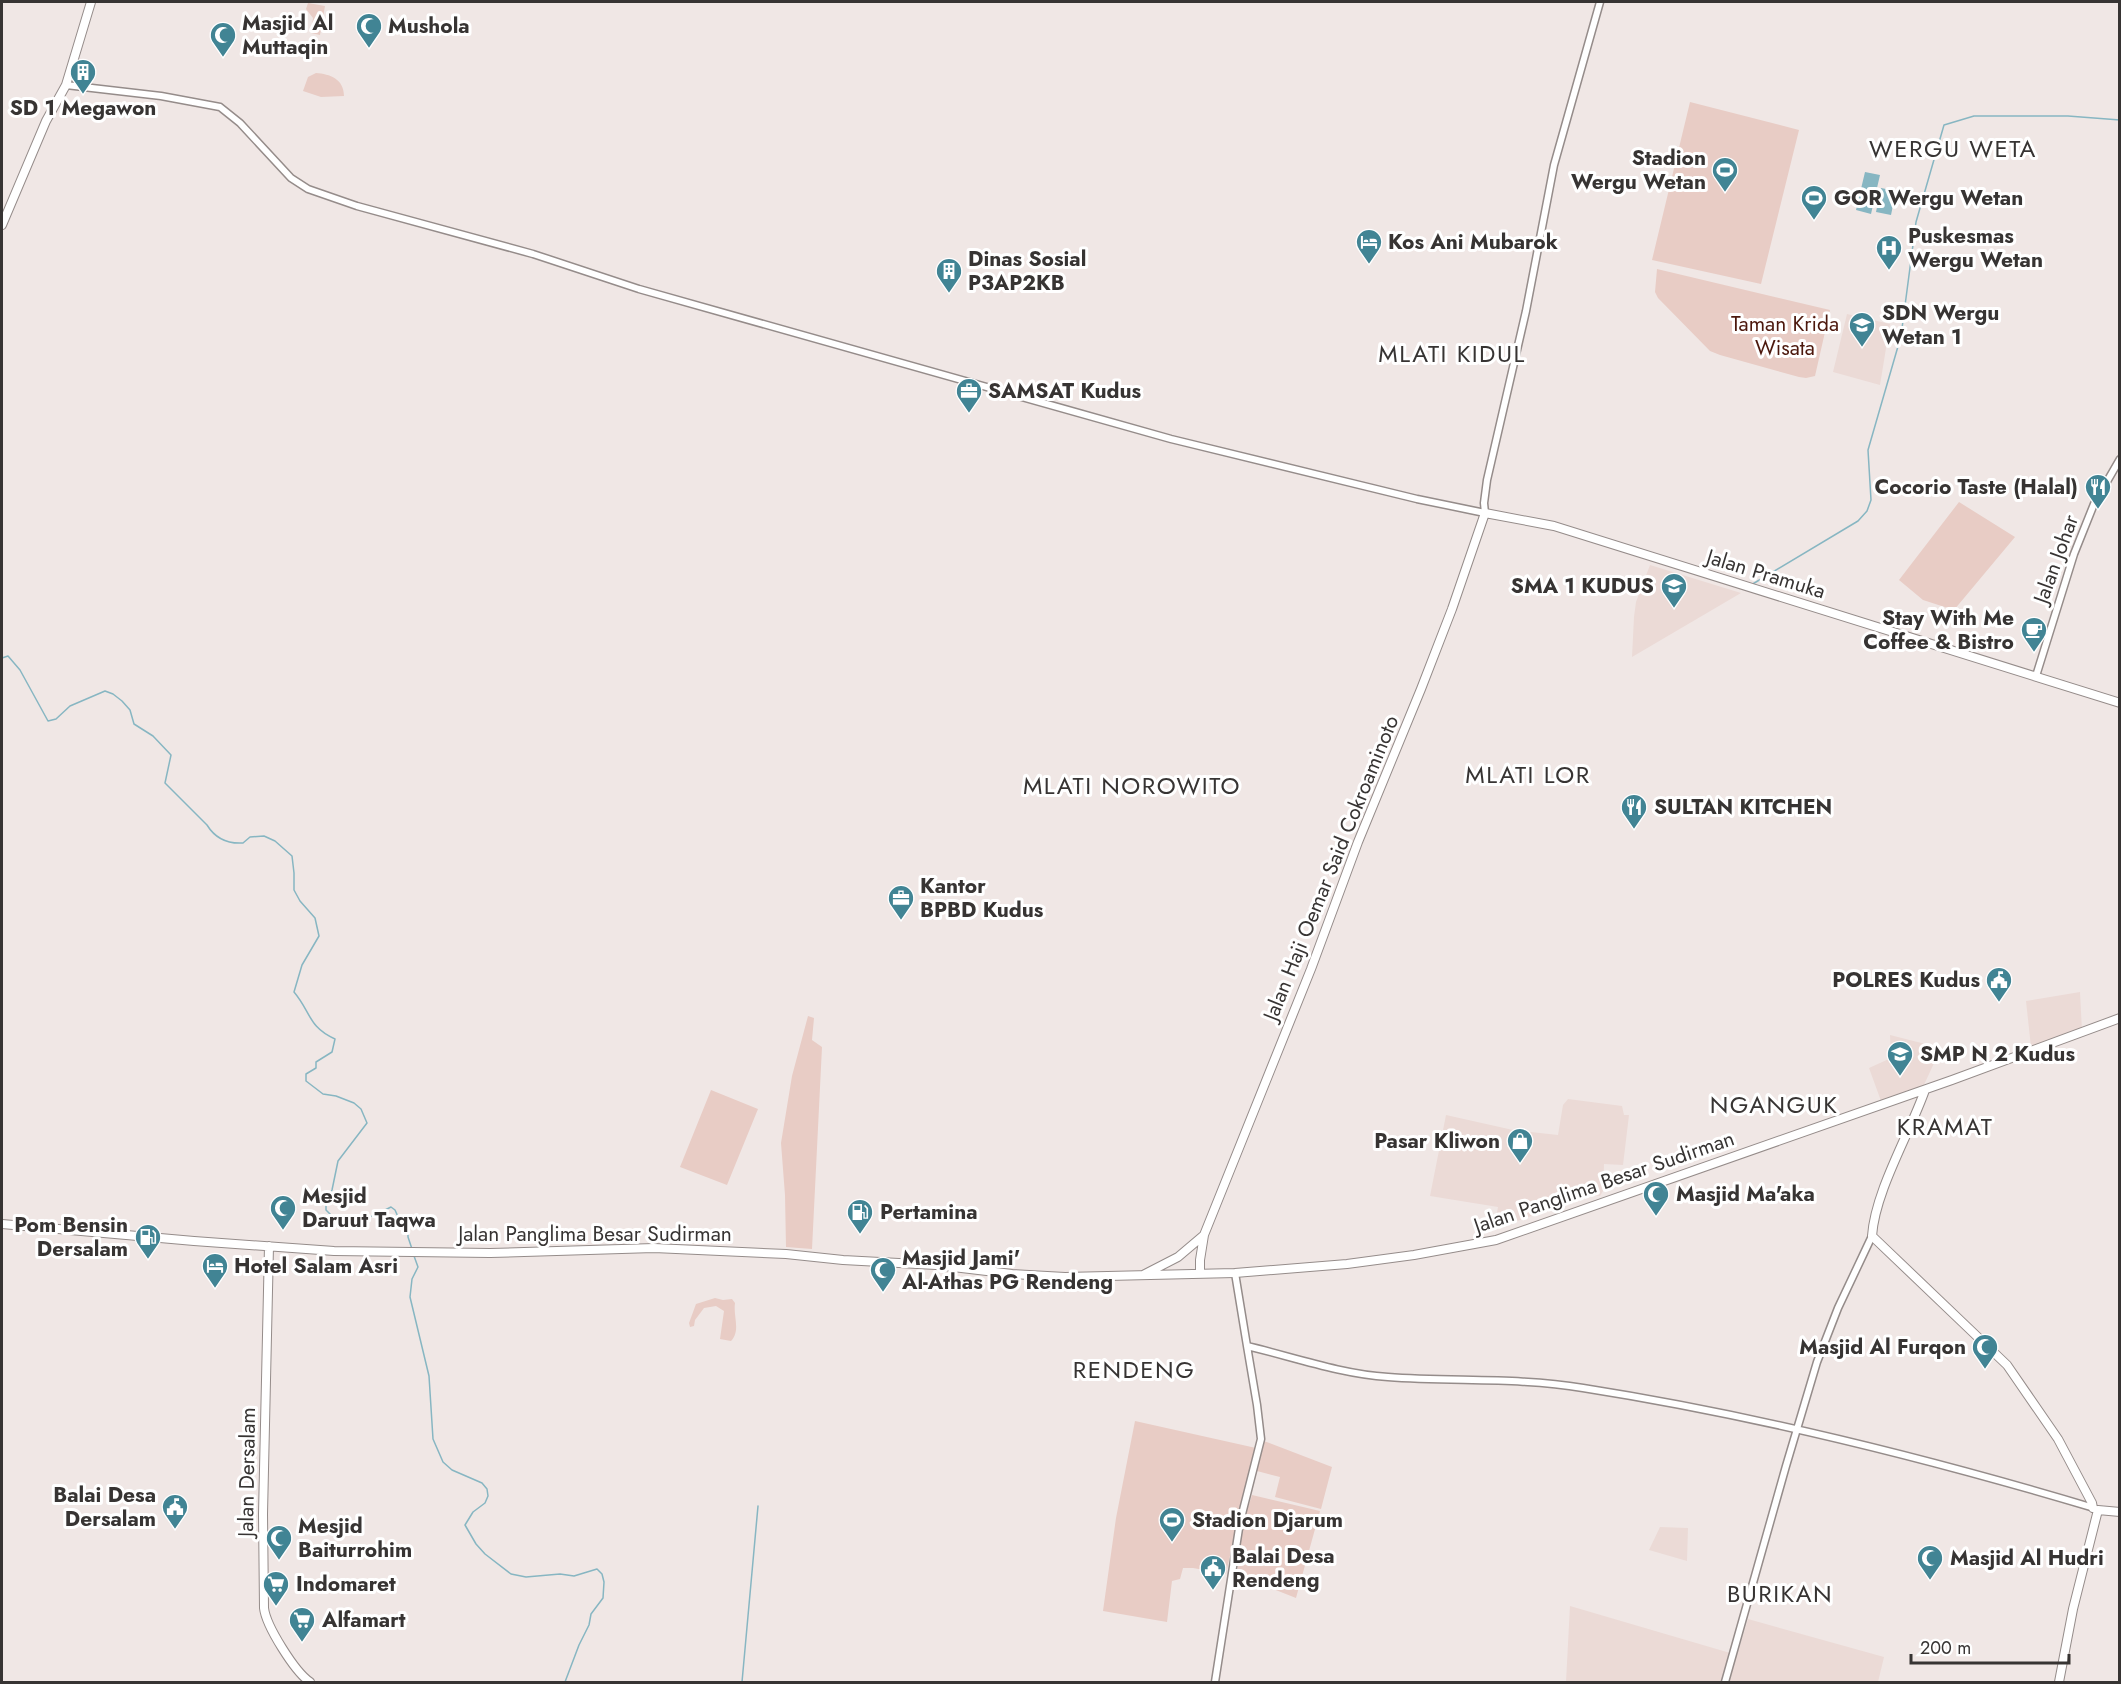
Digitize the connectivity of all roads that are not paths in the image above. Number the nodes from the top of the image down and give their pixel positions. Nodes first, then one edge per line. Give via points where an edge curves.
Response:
1 (91, 2) edge
2 (1600, 2) edge
3 (66, 85) junction
4 (2, 225) edge
5 (2120, 459) edge
6 (1484, 516) junction
7 (2036, 676) junction
8 (2120, 703) edge
9 (2120, 1017) edge
10 (1925, 1089) junction
11 (2, 1224) edge
12 (1204, 1235) junction
13 (1872, 1236) junction
14 (269, 1246) junction
15 (1235, 1273) junction
16 (1200, 1274) junction
17 (1139, 1277) junction
18 (1247, 1346) junction
19 (1796, 1430) junction
20 (2095, 1509) junction
21 (2120, 1512) edge
22 (310, 1683) edge
23 (1215, 1683) edge
24 (1725, 1683) edge
25 (2059, 1683) edge

1 - 3 main road
2 - 6 street via 1554,165 1487,480
3 - 4 main road
3 - 6 street via 220,107 296,181 357,206 1171,439
5 - 7 street, Jalan Johar via 2094,504 2074,554
6 - 7 main road, Jalan Pramuka via 1554,526
6 - 12 main road, Jalan Haji Oemar Said Cokroaminoto via 1421,689
7 - 8 main road, Jalan Pramuka
9 - 10 main road, Jalan Panglima Besar Sudirman
10 - 13 main road via 1880,1198
10 - 15 main road, Jalan Panglima Besar Sudirman via 1496,1240 1347,1264
11 - 14 main road, Jalan Panglima Besar Sudirman
12 - 16 main road
12 - 17 main road via 1178,1257
13 - 19 street via 1825,1339
13 - 20 main road via 2007,1365 2058,1439
14 - 17 main road, Jalan Panglima Besar Sudirman via 406,1253 654,1248 793,1254 1012,1274
14 - 22 main road, Jalan Dersalam via 264,1608 270,1627
15 - 16 main road, Jalan Panglima Besar Sudirman
15 - 18 street
16 - 17 main road, Jalan Panglima Besar Sudirman
18 - 19 street via 1377,1376 1580,1387 1698,1407
18 - 23 street via 1261,1439 1240,1522
19 - 20 street
19 - 24 street
20 - 21 main road
20 - 25 main road

